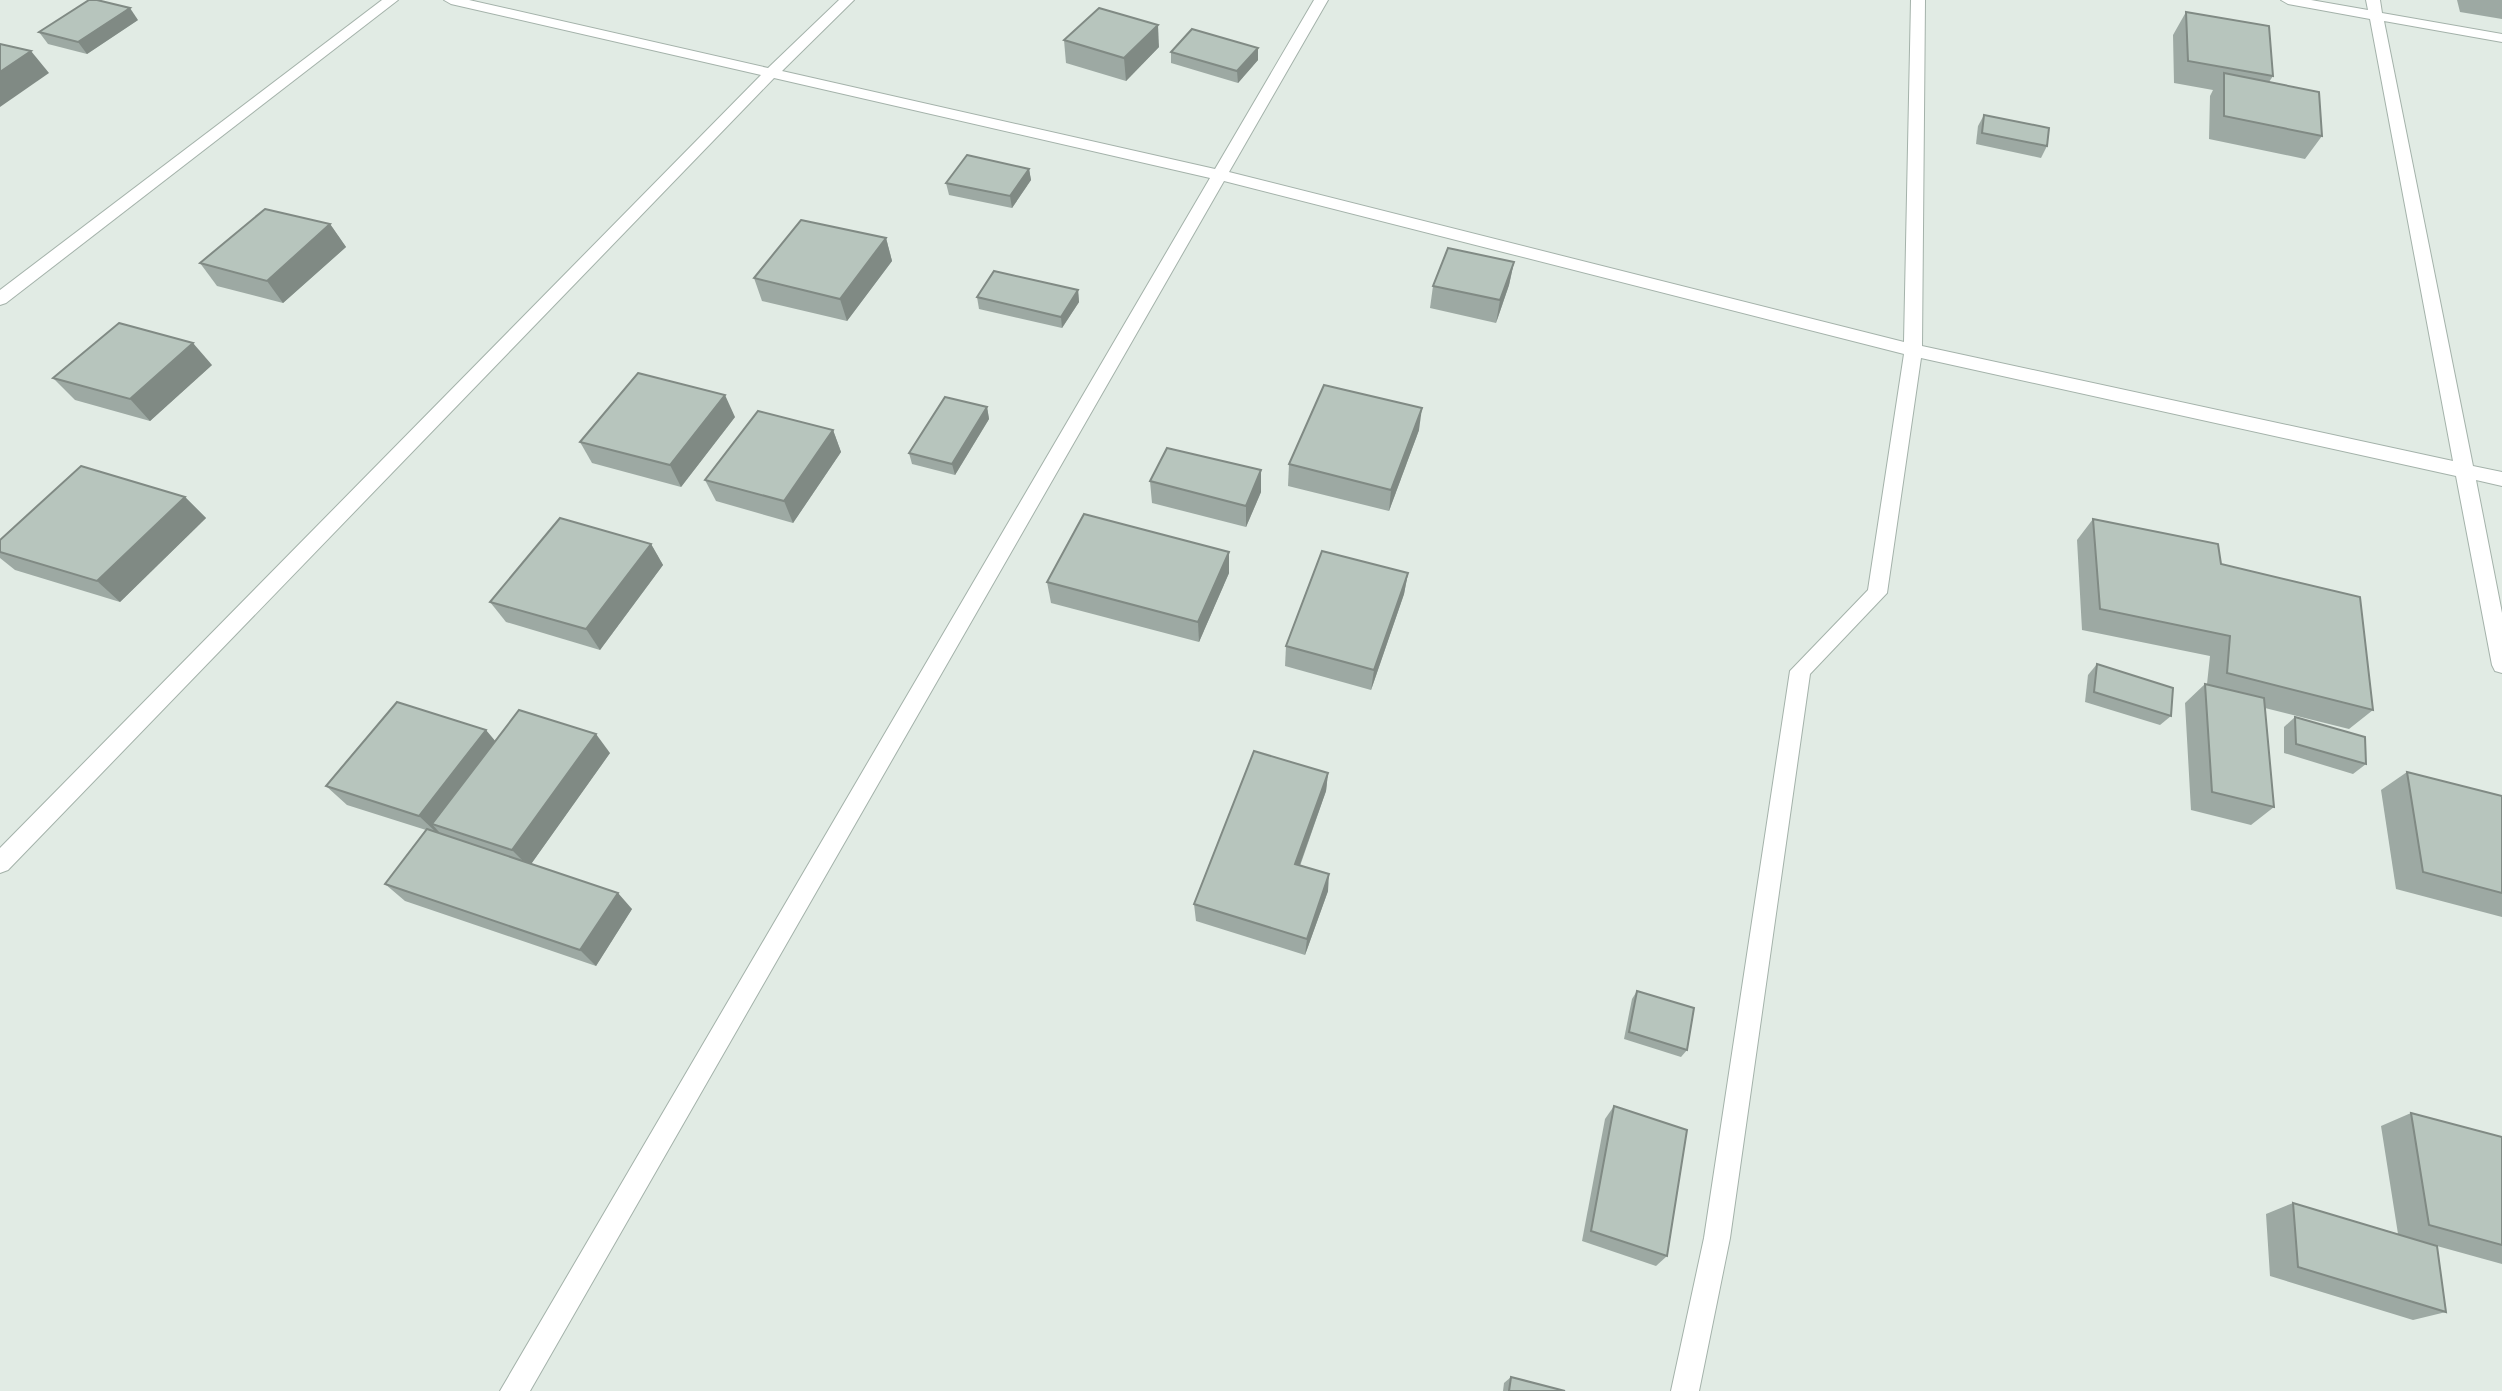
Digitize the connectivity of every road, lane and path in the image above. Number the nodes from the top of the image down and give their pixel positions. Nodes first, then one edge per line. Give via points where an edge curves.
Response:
1 (391, 0) edge
2 (451, 0) edge
3 (847, 0) edge
4 (1321, 0) edge
5 (1918, 0) edge
6 (2288, 0) edge
7 (2373, 8) edge
8 (2502, 38) edge
9 (770, 74) junction
10 (1220, 175) junction
11 (0, 299) edge
12 (1913, 350) junction
13 (2463, 469) junction
14 (2502, 479) edge
15 (2502, 666) edge
16 (0, 863) edge
17 (514, 1391) edge
18 (1685, 1391) edge

1 - 11 street
2 - 9 street
3 - 9 street
4 - 10 street
5 - 12 street
6 - 7 street
7 - 8 street
7 - 13 street
9 - 10 street
9 - 16 street
10 - 12 street
10 - 17 street
12 - 13 street
12 - 18 street via 1877,593 1800,671 1717,1238
13 - 14 street
13 - 15 street

